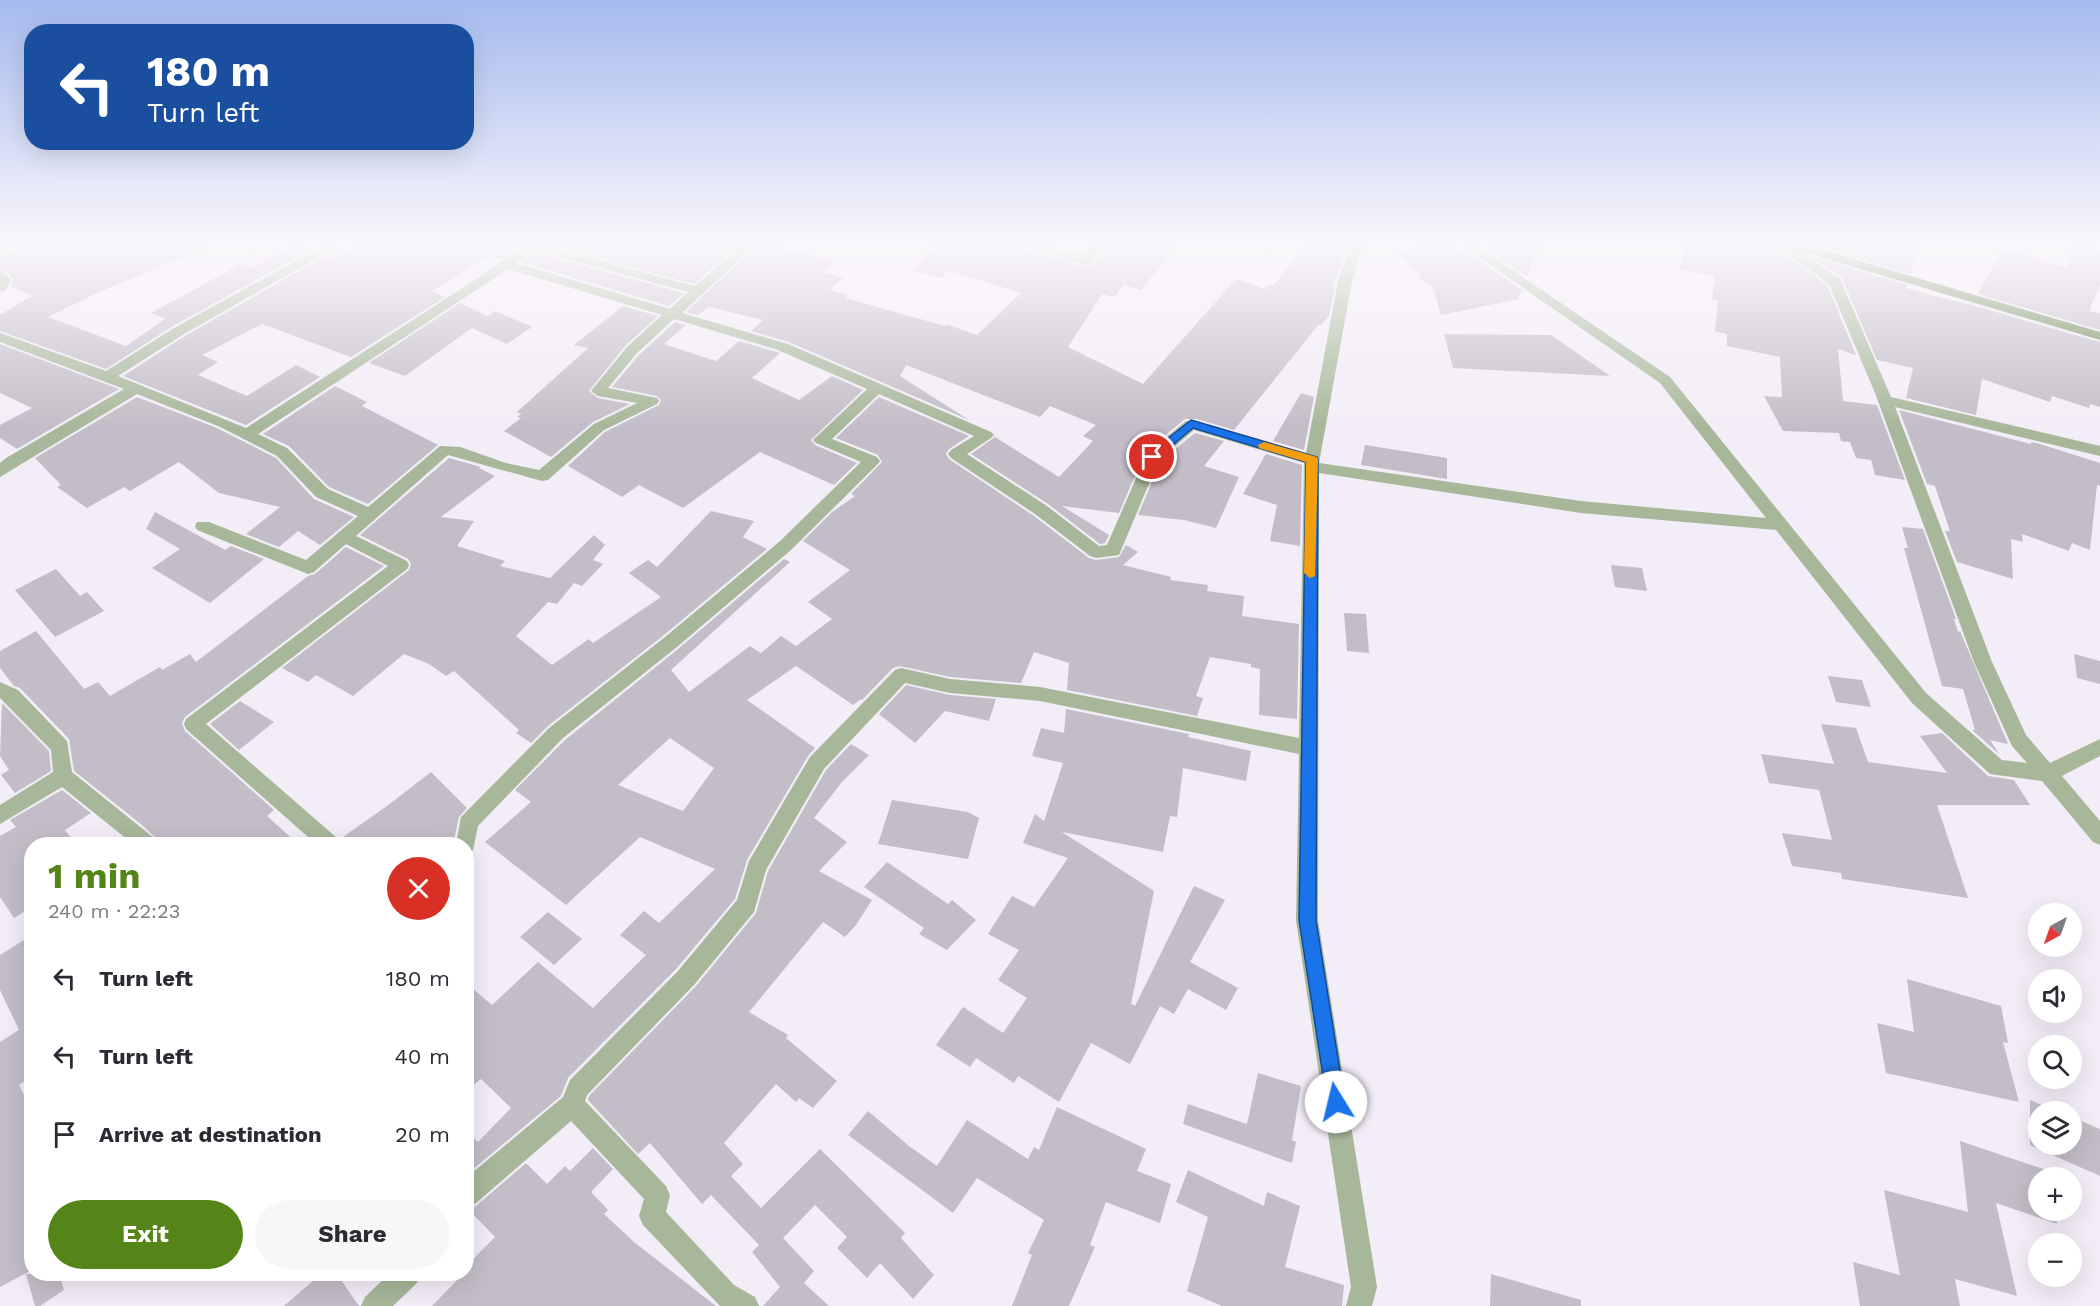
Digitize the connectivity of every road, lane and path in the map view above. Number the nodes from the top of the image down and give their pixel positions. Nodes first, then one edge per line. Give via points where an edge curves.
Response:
1 (222, 307) edge
2 (440, 307) edge
3 (648, 307) edge
4 (680, 307) edge
5 (1340, 307) edge
6 (1558, 307) edge
7 (1846, 307) edge
8 (2002, 307) edge
9 (672, 314) junction
10 (2100, 336) edge
11 (0, 337) edge
12 (107, 377) junction
13 (136, 388) junction
14 (877, 388) junction
15 (1885, 400) junction
16 (246, 435) junction
17 (2100, 451) edge
18 (4, 463) edge
19 (1312, 463) junction
20 (371, 515) junction
21 (1781, 525) junction
22 (203, 526) dead end
23 (345, 537) junction
24 (0, 689) edge
25 (1309, 747) junction
26 (2100, 747) edge
27 (2048, 774) junction
28 (63, 776) junction
29 (0, 815) edge
30 (2100, 836) edge
31 (138, 837) edge
32 (322, 837) edge
33 (467, 837) edge
34 (572, 1105) junction
35 (474, 1188) edge
36 (401, 1281) edge
37 (374, 1306) edge
38 (746, 1306) edge
39 (1359, 1306) edge

1 - 12 street
2 - 16 street
3 - 9 street
4 - 9 street
5 - 19 street
6 - 21 street via 1665,380
7 - 15 street
8 - 10 main road
9 - 14 street via 783,347
9 - 20 street via 632,350 598,391 652,401 599,427 542,476 445,450
11 - 12 street
12 - 13 street
13 - 16 street
13 - 18 street
14 - 19 street via 986,435 956,454 1041,510 1095,552 1113,551 1152,457 1191,424
14 - 33 street via 821,440 872,461 785,546 556,733 468,823
15 - 17 street
15 - 27 street via 1983,662 2019,740
16 - 20 street via 282,452 322,493
19 - 21 street via 1581,507
19 - 25 street
20 - 23 street
21 - 27 street via 1919,698 1997,768
22 - 23 street via 308,568
23 - 32 street via 401,565 193,724
24 - 28 street via 11,695 60,747
25 - 34 street via 1040,694 950,686 901,675 817,763 756,868 746,905 686,978 578,1088
25 - 39 street via 1307,920 1364,1287
26 - 27 street
27 - 30 street
28 - 29 street
28 - 31 street
34 - 35 street
34 - 38 street via 657,1195 652,1216 725,1294
36 - 37 street

